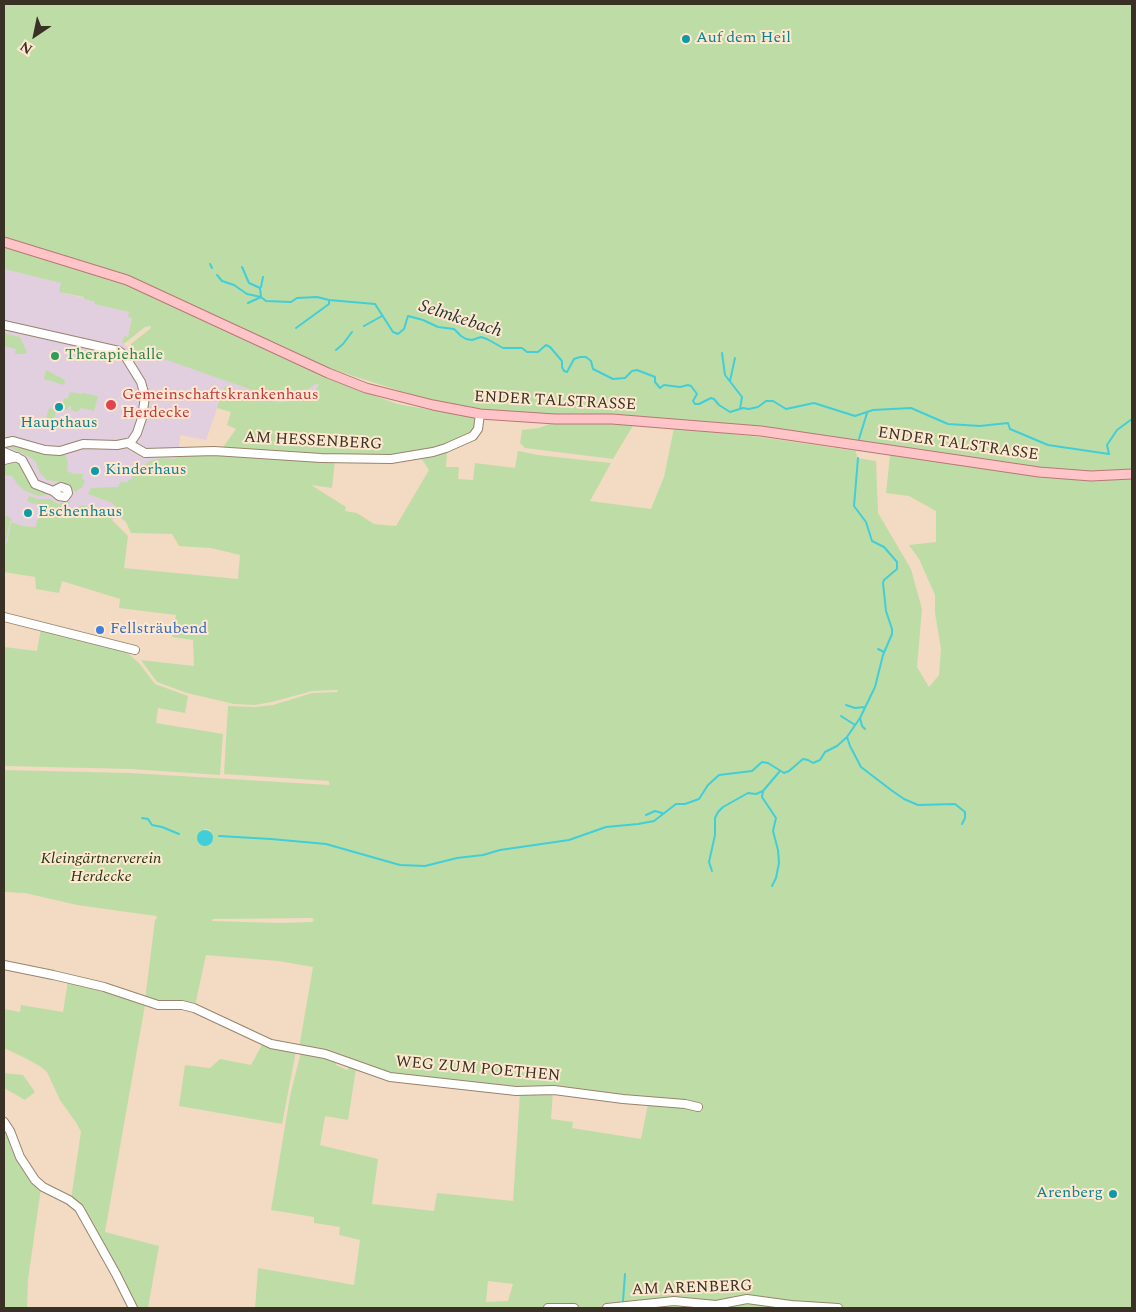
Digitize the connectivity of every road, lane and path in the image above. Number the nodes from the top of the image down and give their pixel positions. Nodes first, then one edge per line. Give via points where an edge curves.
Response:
1 (4, 242) edge
2 (4, 325) edge
3 (480, 414) junction
4 (4, 443) edge
5 (128, 443) junction
6 (4, 452) edge
7 (17, 457) junction
8 (4, 460) edge
9 (1132, 474) edge
10 (53, 491) dead end
11 (4, 617) edge
12 (135, 650) dead end
13 (4, 965) edge
14 (698, 1107) dead end
15 (4, 1122) edge
16 (133, 1308) edge
17 (548, 1308) edge
18 (574, 1308) edge
19 (607, 1308) edge
20 (838, 1308) edge

1 - 3 main road, ENDER TALSTRASSE via 126,280 366,388
2 - 5 street via 119,351 125,356 141,382 145,396 137,432
3 - 5 street, AM HESSENBERG via 478,429 473,436 433,452 391,459 214,451 145,453
3 - 9 main road, ENDER TALSTRASSE via 761,431 1039,472 1091,476
4 - 5 street, AM HESSENBERG via 60,450 83,444
6 - 7 street
7 - 8 street
7 - 10 street via 35,484
11 - 12 street
13 - 14 street, WEG ZUM POETHEN via 104,987 158,1005 194,1008 271,1044 324,1054 390,1077 516,1091 554,1090
15 - 16 street via 35,1180 79,1208
17 - 18 street
19 - 20 street, AM ARENBERG via 674,1301 716,1305 747,1299

